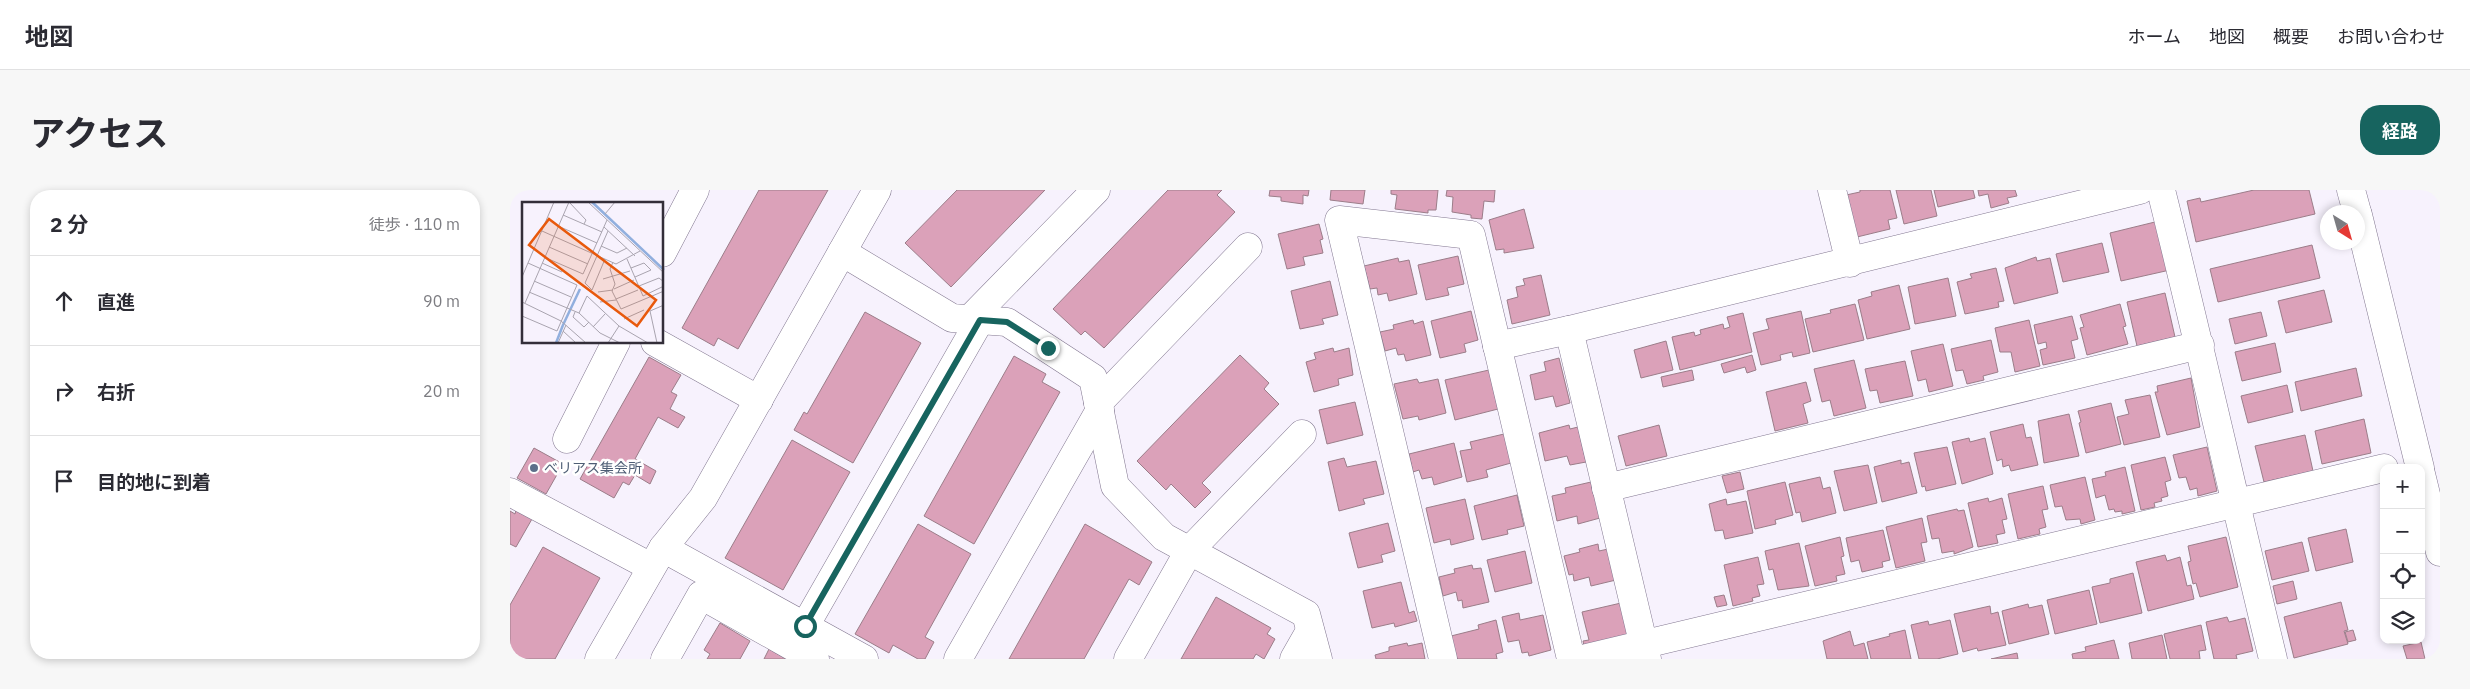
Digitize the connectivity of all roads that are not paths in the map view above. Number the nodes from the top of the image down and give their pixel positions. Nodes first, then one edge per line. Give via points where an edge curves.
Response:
1 (695, 190) edge
2 (877, 190) edge
3 (1096, 190) edge
4 (1832, 190) edge
5 (2140, 190) edge
6 (2161, 190) edge
7 (2351, 190) edge
8 (2355, 205) edge
9 (2365, 246) edge
10 (1248, 247) dead end
11 (664, 248) edge
12 (842, 252) junction
13 (1850, 263) junction
14 (975, 320) junction
15 (1569, 330) junction
16 (615, 344) edge
17 (659, 344) edge
18 (2200, 345) junction
19 (1497, 346) junction
20 (759, 400) junction
21 (1099, 406) junction
22 (1302, 434) dead end
23 (567, 439) dead end
24 (2419, 464) edge
25 (2380, 469) edge
26 (1606, 488) junction
27 (2425, 488) edge
28 (510, 492) edge
29 (2235, 504) junction
30 (1189, 551) junction
31 (2440, 552) edge
32 (657, 557) junction
33 (805, 626) junction
34 (1310, 631) junction
35 (1645, 652) edge
36 (599, 659) edge
37 (665, 659) edge
38 (815, 659) edge
39 (864, 659) edge
40 (958, 659) edge
41 (1128, 659) edge
42 (1294, 659) edge
43 (1318, 659) edge
44 (1443, 659) edge
45 (1571, 659) edge
46 (1582, 659) edge
47 (2273, 659) edge

1 - 11 street
2 - 12 street
3 - 14 street
4 - 13 street
5 - 13 street
6 - 18 street
7 - 8 street
9 - 24 street
10 - 21 street
12 - 14 street via 952,318
12 - 20 street
13 - 15 street
14 - 21 street via 1007,322 1093,378
14 - 33 street
15 - 19 street
15 - 26 street
16 - 23 street
17 - 20 street
18 - 26 street
18 - 29 street
19 - 44 street via 1471,235 1339,220
19 - 45 street
20 - 32 street via 703,498
21 - 30 street via 1115,486 1164,537
21 - 40 street
22 - 30 street
25 - 29 street
26 - 35 street
27 - 31 street
28 - 32 street
29 - 35 street
29 - 47 street
30 - 34 street via 1306,614
30 - 41 street
32 - 33 street
32 - 36 street
33 - 39 street
34 - 42 street
34 - 43 street
35 - 46 street
37 - 38 street via 700,595

